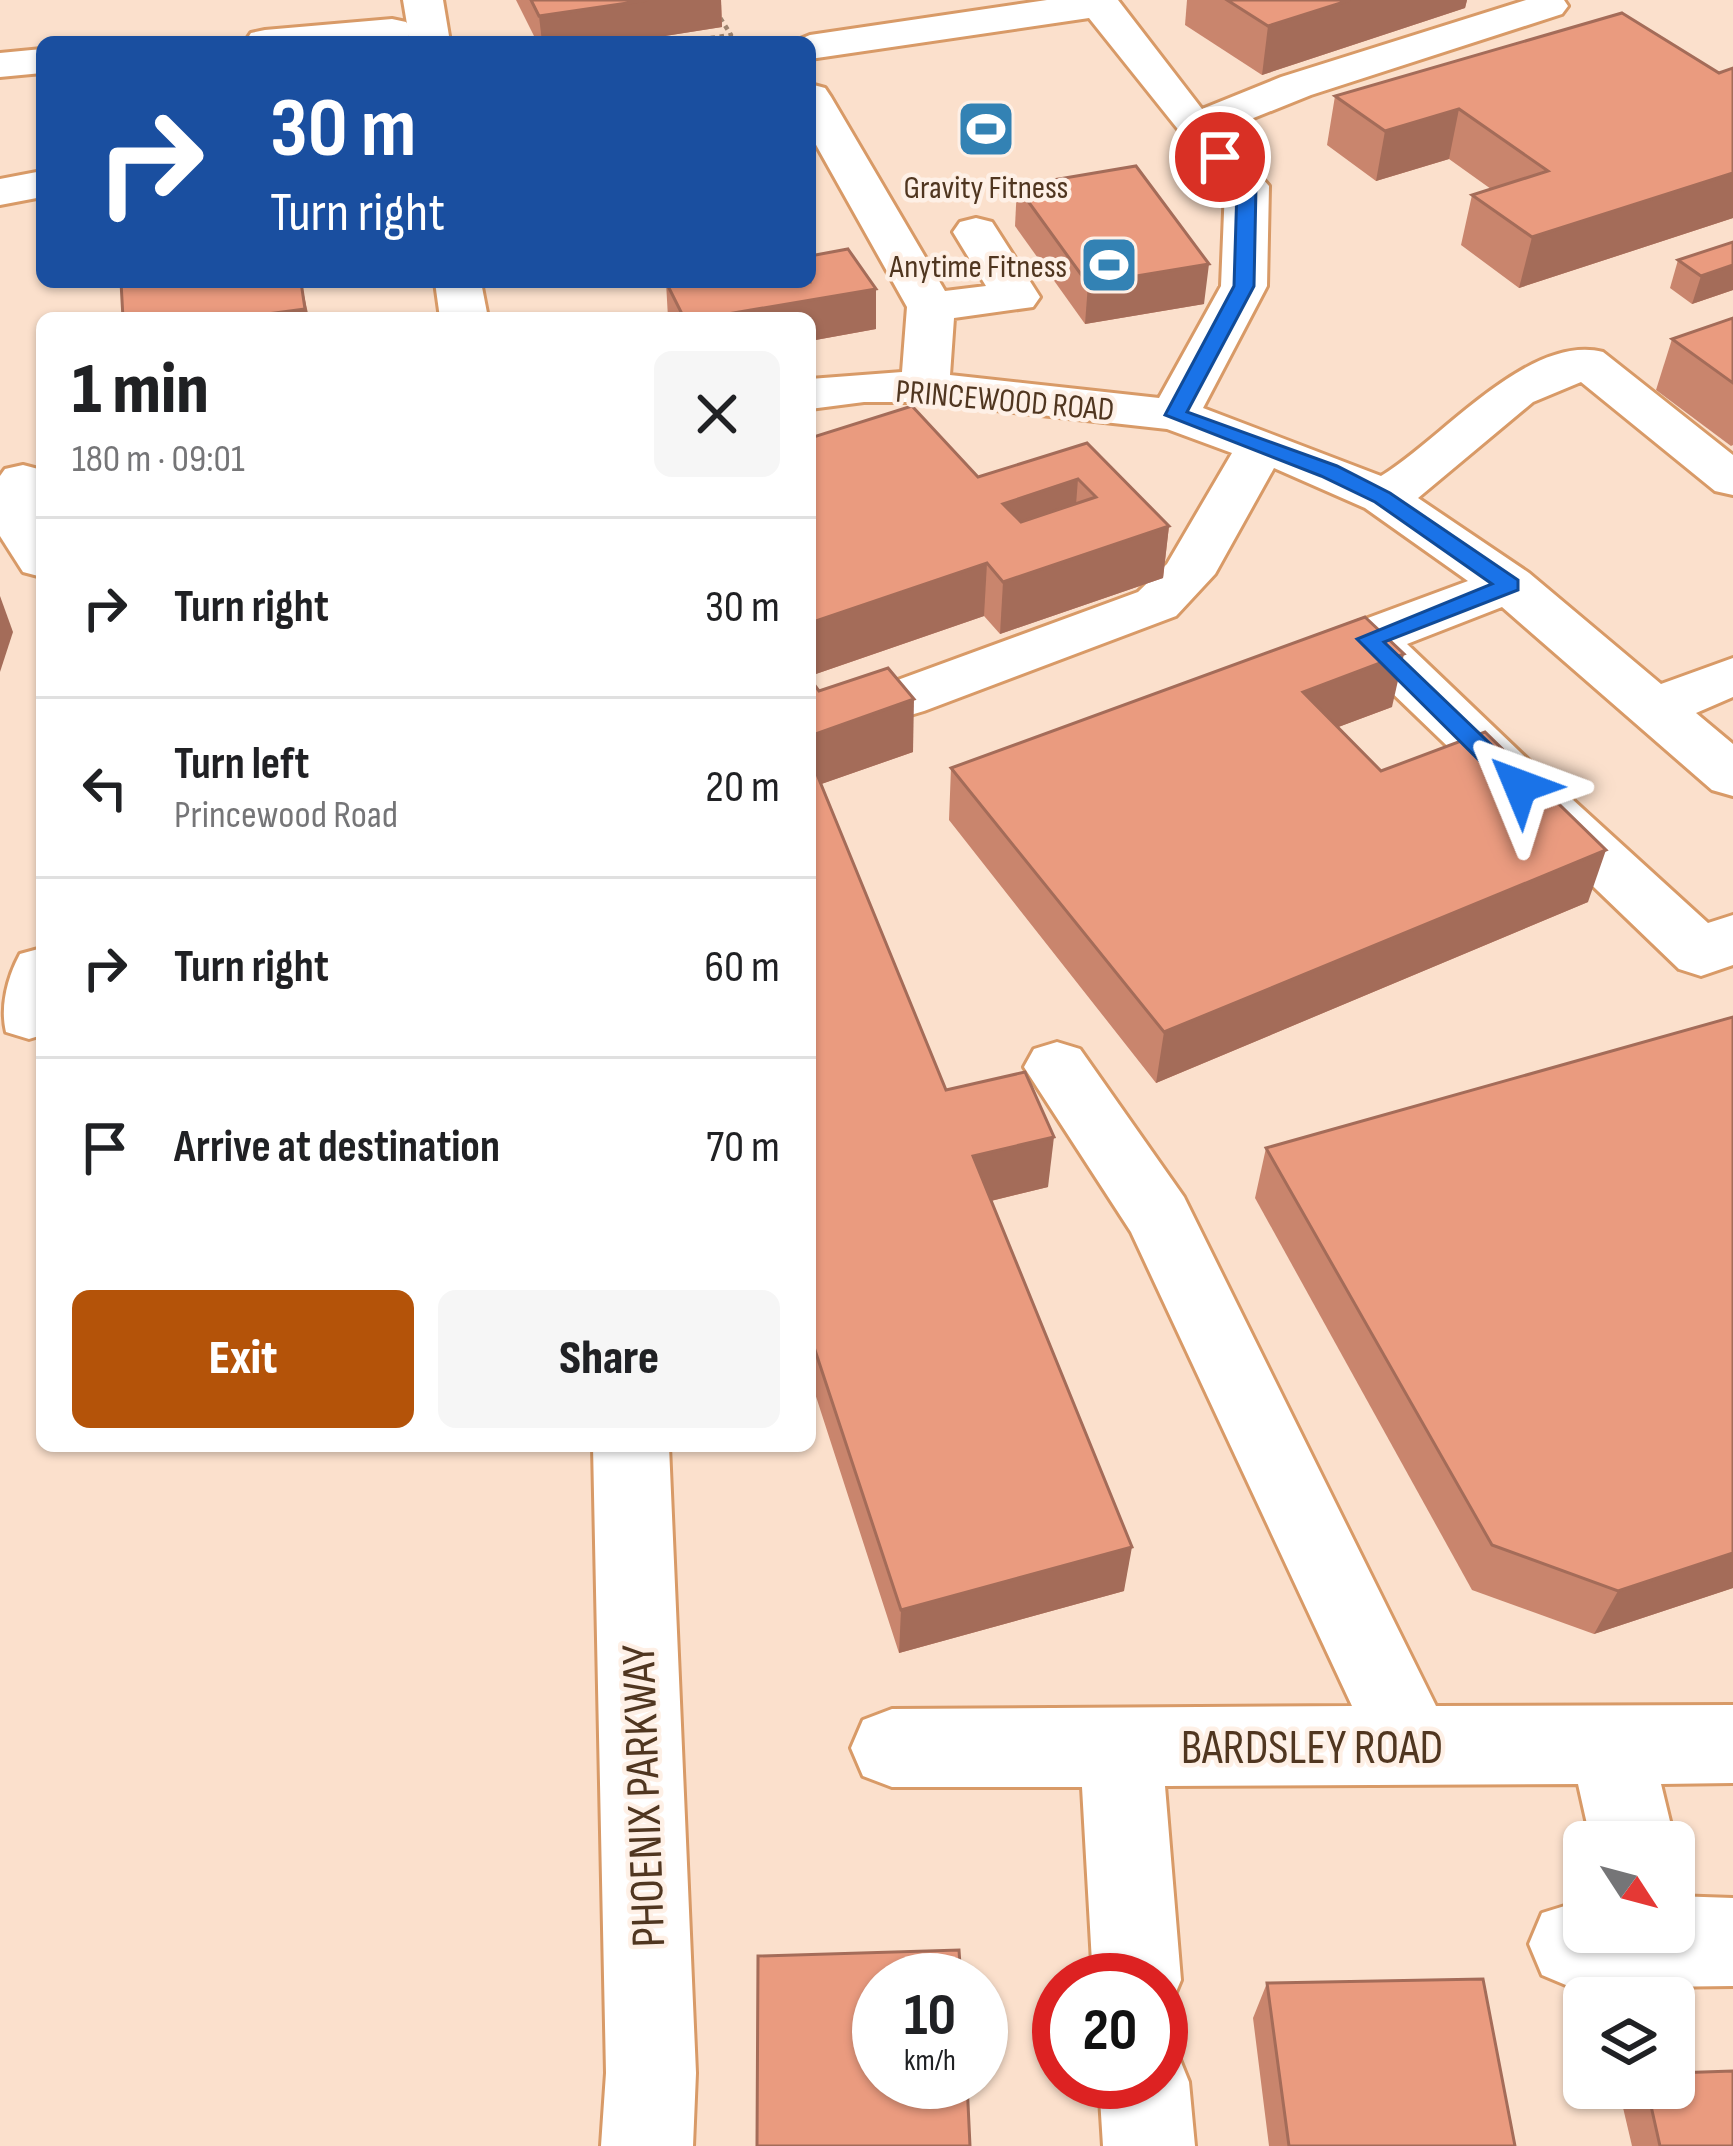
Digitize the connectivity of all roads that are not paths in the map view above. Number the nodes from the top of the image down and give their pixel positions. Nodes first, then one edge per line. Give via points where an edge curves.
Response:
1 (423, 0) edge
2 (873, 0) edge
3 (1099, 2) edge
4 (1548, 5) dead end
5 (401, 29) edge
6 (808, 34) edge
7 (328, 36) edge
8 (36, 61) edge
9 (0, 64) edge
10 (816, 107) edge
11 (1194, 127) junction
12 (36, 185) edge
13 (0, 192) edge
14 (976, 232) dead end
15 (931, 307) junction
16 (925, 387) junction
17 (816, 394) edge
18 (1175, 415) junction
19 (1262, 446) junction
20 (22, 480) edge
21 (1733, 480) edge
22 (1383, 497) junction
23 (36, 551) edge
24 (1510, 585) junction
25 (1369, 639) junction
26 (1733, 676) edge
27 (1238, 685) edge
28 (904, 698) edge
29 (1654, 708) junction
30 (1733, 776) edge
31 (1733, 938) edge
32 (1057, 1066) dead end
33 (632, 1452) edge
34 (1412, 1744) junction
35 (1733, 1744) edge
36 (1610, 1745) junction
37 (1121, 1747) junction
38 (892, 1748) dead end
39 (1628, 1821) edge
40 (1135, 1953) edge
41 (1146, 2109) edge
42 (646, 2146) edge
43 (1149, 2146) edge

1 - 5 street
2 - 6 street
3 - 6 street
3 - 11 street
4 - 11 street
5 - 7 street
8 - 9 street
10 - 15 street
11 - 18 street via 1246,186 1244,286
12 - 13 street
14 - 15 street via 1016,297
15 - 16 street
16 - 17 street, PRINCEWOOD ROAD
16 - 18 street, PRINCEWOOD ROAD
18 - 19 street, PRINCEWOOD ROAD
19 - 22 street, PRINCEWOOD ROAD
19 - 28 street via 1188,574 1157,604
20 - 23 street via 22,529
21 - 22 street via 1586,362 1516,392 1421,475
22 - 24 street, PRINCEWOOD ROAD
24 - 25 street
24 - 29 street, PRINCEWOOD ROAD
25 - 27 street
25 - 31 street via 1701,953
26 - 29 street
29 - 30 street, PRINCEWOOD ROAD
32 - 34 street via 1159,1217
33 - 42 street, PHOENIX PARKWAY via 651,2073
34 - 36 street, BARDSLEY ROAD
34 - 37 street, BARDSLEY ROAD
35 - 36 street, BARDSLEY ROAD
36 - 39 street
37 - 38 street, BARDSLEY ROAD
37 - 40 street
41 - 43 street

